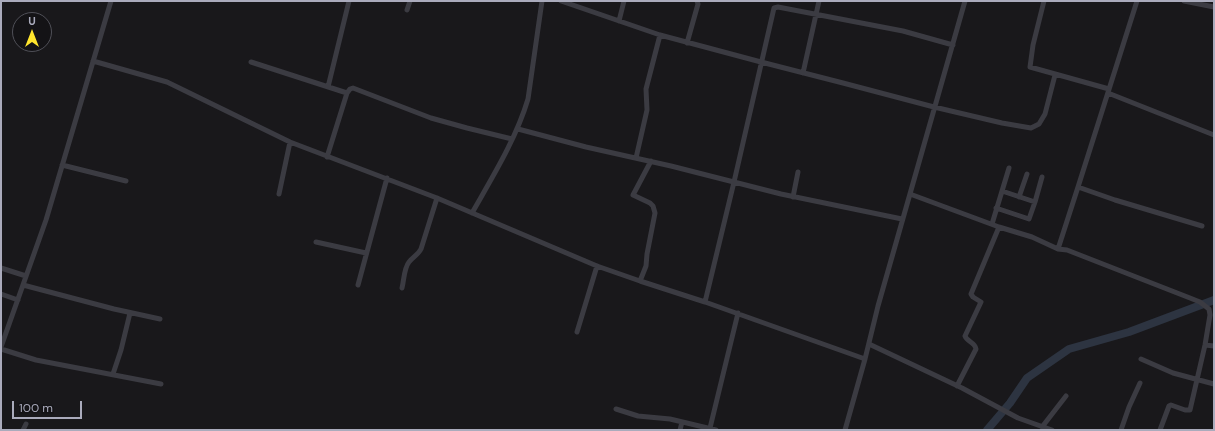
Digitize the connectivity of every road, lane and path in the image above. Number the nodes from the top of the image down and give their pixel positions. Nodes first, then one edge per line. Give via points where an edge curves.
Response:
1 (111, 1) edge
2 (349, 1) edge
3 (410, 1) edge
4 (542, 1) edge
5 (561, 1) edge
6 (624, 1) edge
7 (697, 1) edge
8 (819, 1) edge
9 (965, 1) edge
10 (1044, 1) edge
11 (1137, 1) edge
12 (1184, 1) edge
13 (1202, 3) edge
14 (1214, 7) edge
15 (407, 10) dead end
16 (816, 14) junction
17 (619, 21) junction
18 (660, 35) junction
19 (687, 43) junction
20 (953, 45) junction
21 (93, 61) junction
22 (251, 62) dead end
23 (761, 62) junction
24 (803, 73) junction
25 (1055, 75) junction
26 (328, 87) junction
27 (1109, 91) junction
28 (347, 93) junction
29 (934, 107) junction
30 (518, 129) junction
31 (1214, 135) edge
32 (512, 139) junction
33 (290, 142) junction
34 (328, 157) junction
35 (636, 158) junction
36 (651, 161) junction
37 (62, 165) junction
38 (1009, 168) dead end
39 (798, 172) dead end
40 (1027, 174) dead end
41 (1042, 177) dead end
42 (387, 178) junction
43 (126, 181) dead end
44 (734, 182) junction
45 (1078, 187) junction
46 (1002, 191) junction
47 (279, 194) dead end
48 (910, 194) junction
49 (793, 197) junction
50 (1019, 197) junction
51 (437, 198) junction
52 (1035, 202) junction
53 (996, 208) junction
54 (472, 212) junction
55 (902, 219) junction
56 (992, 224) junction
57 (1202, 226) dead end
58 (999, 227) junction
59 (316, 242) dead end
60 (1058, 249) junction
61 (366, 253) junction
62 (597, 266) junction
63 (1, 268) edge
64 (26, 276) junction
65 (640, 281) junction
66 (23, 285) junction
67 (358, 285) dead end
68 (402, 288) dead end
69 (1, 294) edge
70 (18, 300) junction
71 (705, 302) junction
72 (130, 313) junction
73 (738, 313) junction
74 (160, 319) dead end
75 (577, 332) dead end
76 (869, 344) junction
77 (1205, 345) junction
78 (1214, 346) edge
79 (1, 348) edge
80 (865, 359) junction
81 (1142, 359) dead end
82 (113, 374) junction
83 (1197, 379) junction
84 (1140, 383) dead end
85 (161, 384) dead end
86 (1214, 384) edge
87 (957, 386) junction
88 (1066, 396) dead end
89 (616, 409) dead end
90 (682, 422) junction
91 (26, 424) dead end
92 (1042, 427) junction
93 (710, 428) junction
94 (23, 430) edge
95 (680, 430) edge
96 (716, 430) edge
97 (844, 430) edge
98 (1052, 430) edge
99 (1121, 430) edge
100 (1160, 430) edge

1 - 21 street
2 - 26 street
3 - 15 street
4 - 30 street via 528,98
5 - 17 street
6 - 17 street
7 - 19 street
8 - 16 street
9 - 20 street
10 - 25 street via 1030,67
11 - 27 street
12 - 13 street
13 - 14 street
16 - 20 street via 903,31
16 - 23 street via 775,7
16 - 24 street
17 - 18 street
18 - 19 street
18 - 35 street via 646,89 647,110
19 - 23 street
20 - 29 street
21 - 33 street via 167,82
21 - 37 street
22 - 26 street
23 - 24 street
23 - 44 street
24 - 29 street
25 - 27 street
25 - 29 street via 1045,114 1039,124 1031,128
26 - 28 street
27 - 31 street
27 - 45 street
28 - 32 street via 350,89 356,89 452,124
28 - 34 street
29 - 48 street
30 - 32 street
30 - 35 street
32 - 54 street
33 - 34 street
33 - 47 street
34 - 42 street
35 - 36 street
36 - 44 street
36 - 65 street via 633,195 650,203 655,213 646,266
37 - 43 street
37 - 64 street
38 - 46 street
39 - 49 street
40 - 50 street
41 - 52 street
42 - 51 street
42 - 61 street
44 - 49 street
44 - 71 street
45 - 57 street
45 - 60 street
46 - 50 street
46 - 53 street
48 - 55 street
48 - 56 street
49 - 55 street
50 - 52 street
51 - 54 street
51 - 68 street via 420,249 406,266
52 - 53 street via 1029,219
53 - 56 street
54 - 62 street
55 - 76 street
56 - 58 street
58 - 60 street via 1032,237
58 - 87 street via 971,294 980,300 980,305 964,336 976,349
59 - 61 street
60 - 77 street via 1067,250 1204,304 1210,315
61 - 67 street
62 - 65 street
62 - 75 street
63 - 64 street
64 - 66 street
65 - 71 street
66 - 70 street
66 - 72 street
69 - 70 street
70 - 79 street
71 - 73 street
72 - 74 street
72 - 82 street
73 - 80 street
73 - 93 street
76 - 80 street
76 - 87 street
77 - 78 street
77 - 83 street
79 - 82 street via 36,360
80 - 97 street
81 - 83 street via 1162,369
82 - 85 street
83 - 86 street
83 - 100 street via 1190,410 1170,405
84 - 99 street
87 - 92 street
88 - 92 street
89 - 90 street via 646,418
90 - 93 street
90 - 95 street
91 - 94 street
92 - 98 street
93 - 96 street

